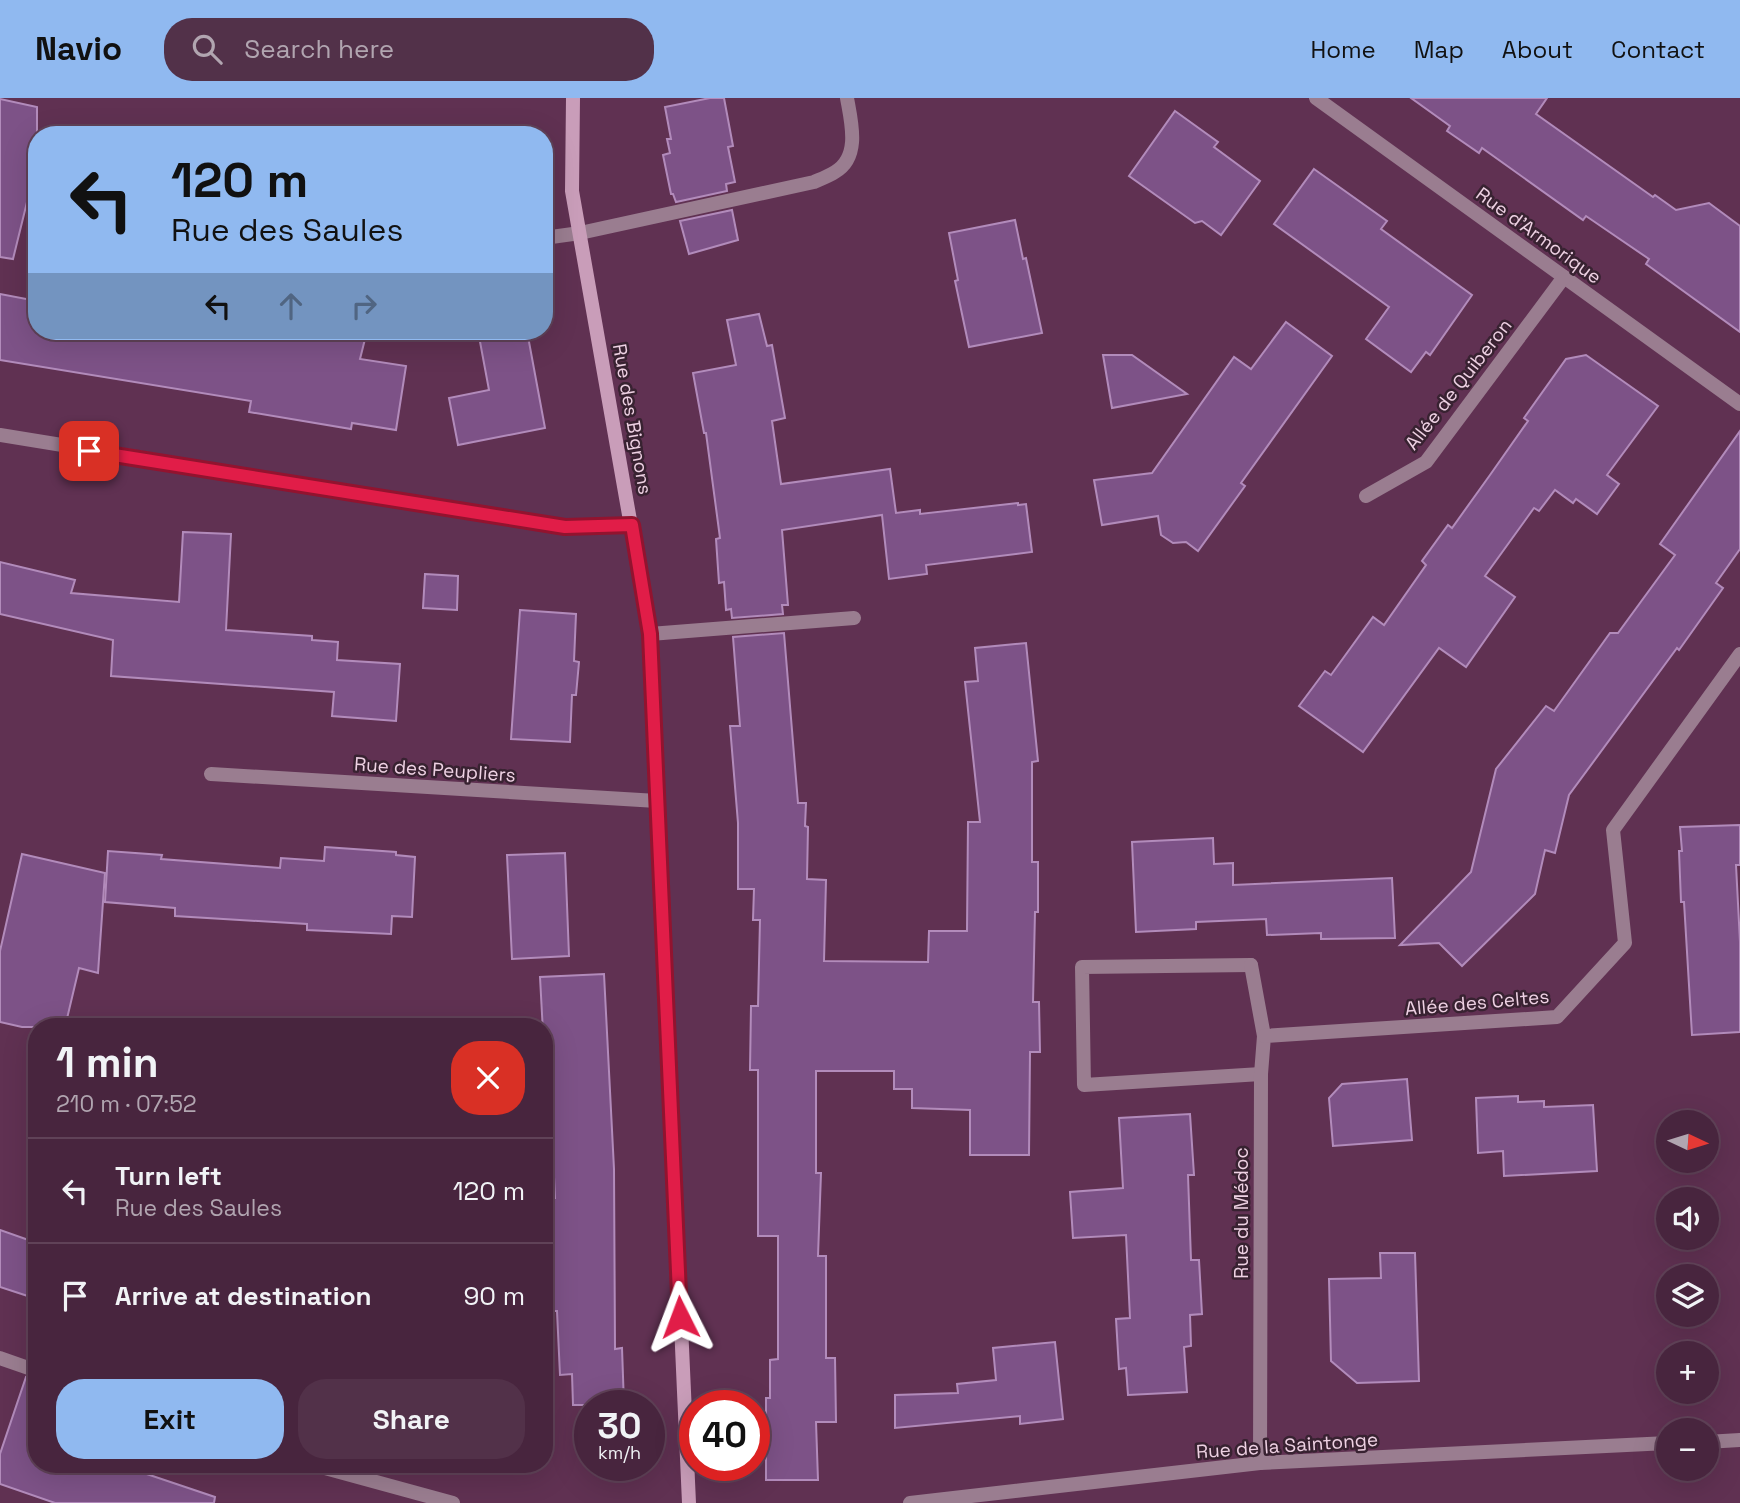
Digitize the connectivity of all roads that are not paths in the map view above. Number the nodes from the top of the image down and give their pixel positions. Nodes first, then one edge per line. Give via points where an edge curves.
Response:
1 (573, 98) edge
2 (846, 98) edge
3 (1316, 98) edge
4 (580, 233) junction
5 (553, 237) edge
6 (1564, 277) junction
7 (1740, 404) edge
8 (0, 435) edge
9 (1366, 496) dead end
10 (632, 525) junction
11 (854, 618) dead end
12 (650, 634) junction
13 (1740, 654) edge
14 (211, 774) dead end
15 (657, 801) junction
16 (1264, 1035) junction
17 (1261, 1074) junction
18 (0, 1358) edge
19 (28, 1368) edge
20 (1740, 1440) edge
21 (1719, 1441) edge
22 (1656, 1444) edge
23 (1260, 1464) junction
24 (343, 1473) edge
25 (453, 1503) edge
26 (689, 1503) edge
27 (910, 1503) edge

1 - 4 street, Rue des Bignons via 572,191
2 - 4 street via 852,150 838,171 814,182
3 - 6 street, Rue d'Armorique
4 - 5 street
4 - 10 street, Rue des Bignons
6 - 7 street, Rue d'Armorique
6 - 9 street, Allée de Quiberon via 1426,462
8 - 10 street via 565,527
10 - 12 street, Rue des Bignons
11 - 12 street
12 - 15 street, Rue des Bignons
13 - 16 street, Allée des Celtes via 1613,831 1625,943 1557,1017
14 - 15 street, Rue des Peupliers
15 - 26 street, Rue des Bignons
16 - 17 street, Rue du Médoc
16 - 17 street, Rue du Médoc via 1251,965 1082,967 1084,1085
17 - 23 street, Rue du Médoc
18 - 19 street
20 - 21 street
22 - 23 street, Rue de la Saintonge
23 - 27 street, Rue de la Saintonge
24 - 25 street

